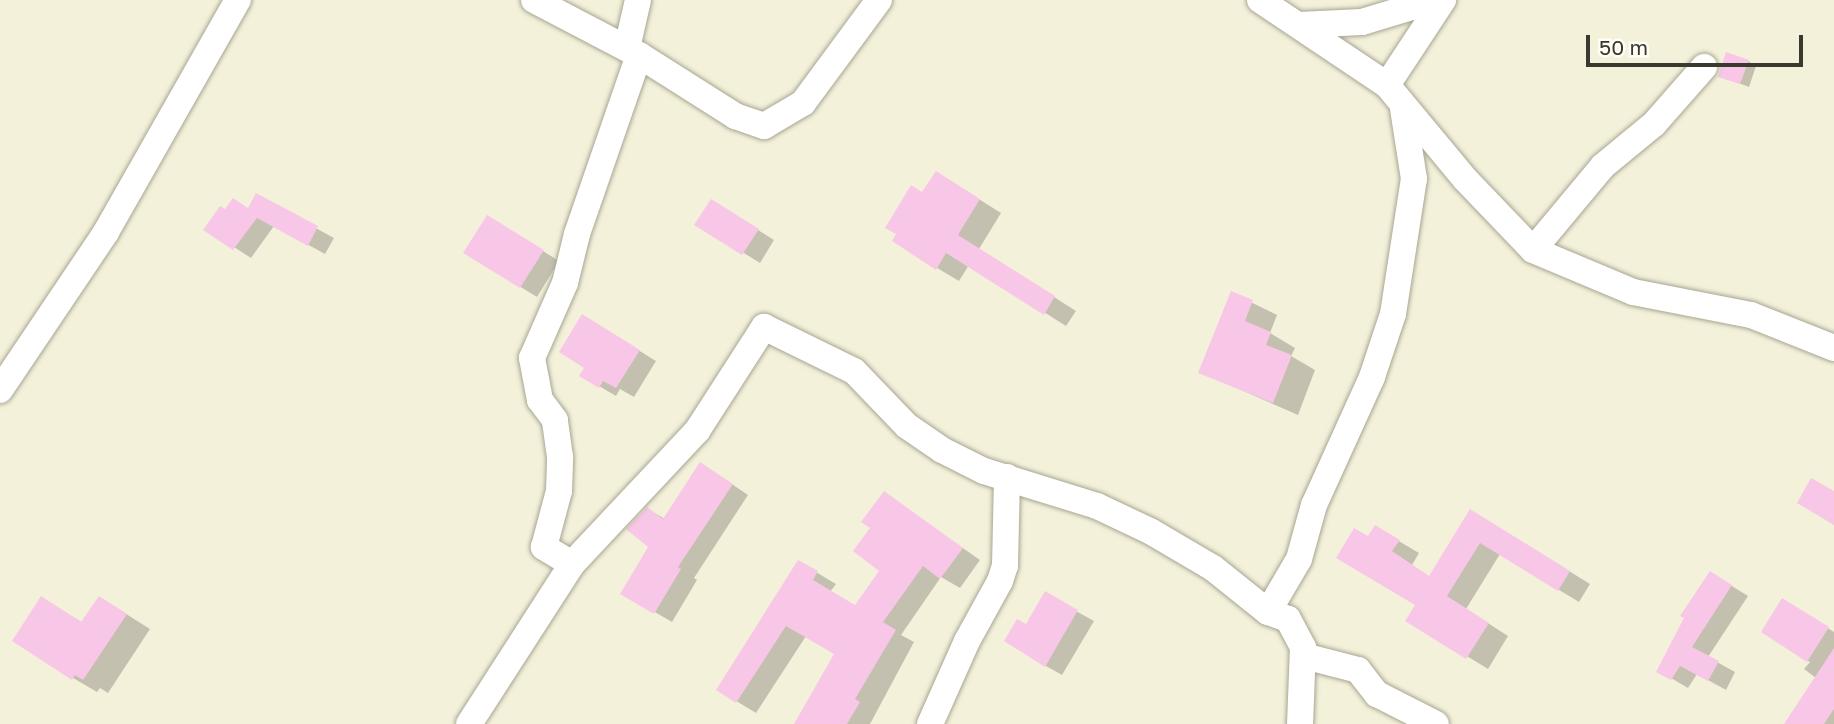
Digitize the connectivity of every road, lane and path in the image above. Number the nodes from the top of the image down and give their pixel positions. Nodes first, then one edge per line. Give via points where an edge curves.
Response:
1 (238, 0) edge
2 (534, 0) edge
3 (638, 0) edge
4 (879, 0) edge
5 (1260, 0) edge
6 (1435, 0) edge
7 (1444, 0) edge
8 (1299, 24) junction
9 (633, 52) junction
10 (1704, 67) dead end
11 (1394, 94) junction
12 (1534, 250) junction
13 (1834, 348) edge
14 (0, 390) edge
15 (1007, 477) junction
16 (572, 564) junction
17 (1268, 612) junction
18 (1304, 656) junction
19 (469, 724) edge
20 (930, 724) edge
21 (1300, 724) edge
22 (1436, 724) edge

1 - 14 street via 106,232
2 - 9 street
3 - 9 street
4 - 9 street via 803,103 764,126 736,117
5 - 8 street
6 - 8 street via 1363,22
7 - 11 street
8 - 11 street
9 - 16 street via 565,283 533,358 540,400 555,420 560,457 559,491 544,547
10 - 12 street via 1654,124 1603,166
11 - 12 street via 1465,179
11 - 17 street via 1414,179 1393,314 1372,377 1314,505 1299,559
12 - 13 street via 1633,292 1751,315
15 - 16 street via 942,450 907,426 853,371 764,327 697,431
15 - 17 street via 1097,506 1175,543
15 - 20 street via 1000,581
16 - 19 street
17 - 18 street via 1289,619 1300,635
18 - 21 street
18 - 22 street via 1358,670 1377,694

